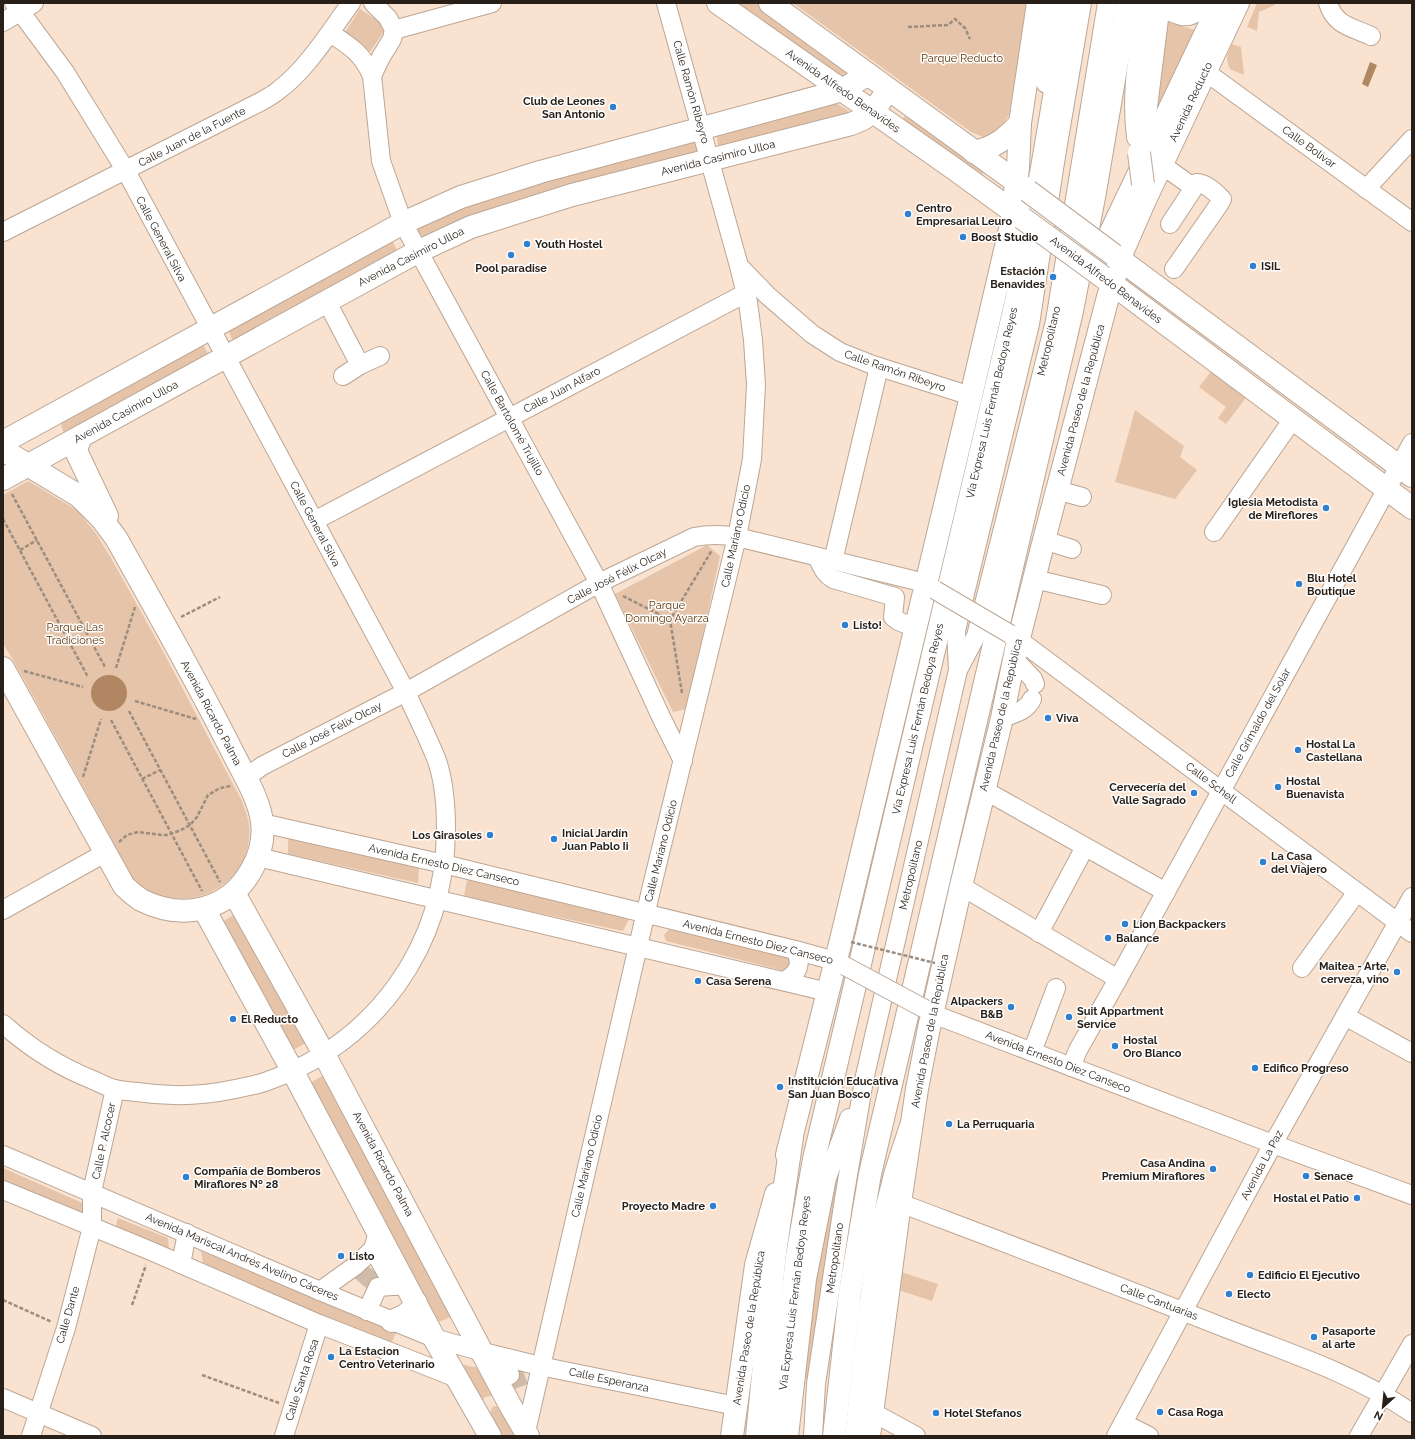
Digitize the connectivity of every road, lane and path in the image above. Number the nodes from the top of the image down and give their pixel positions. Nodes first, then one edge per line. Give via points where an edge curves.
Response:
1 (373, 3) edge
2 (492, 3) edge
3 (666, 3) edge
4 (718, 3) edge
5 (770, 3) edge
6 (1038, 3) edge
7 (1050, 3) edge
8 (1070, 3) edge
9 (1082, 3) edge
10 (1107, 3) edge
11 (1127, 3) edge
12 (1148, 3) edge
13 (1160, 3) edge
14 (1201, 3) edge
15 (1220, 3) edge
16 (1238, 3) edge
17 (1328, 3) edge
18 (345, 5) edge
19 (23, 6) edge
20 (3, 22) edge
21 (908, 27) dead end
22 (394, 30) junction
23 (330, 33) junction
24 (1371, 36) dead end
25 (970, 39) dead end
26 (1206, 72) junction
27 (867, 75) junction
28 (372, 76) junction
29 (842, 90) junction
30 (888, 90) junction
31 (873, 112) junction
32 (1020, 123) junction
33 (1050, 126) junction
34 (701, 128) junction
35 (1412, 139) edge
36 (1138, 145) junction
37 (974, 152) junction
38 (710, 159) junction
39 (1162, 165) junction
40 (126, 171) junction
41 (1022, 186) junction
42 (1193, 187) junction
43 (1366, 189) junction
44 (1144, 192) junction
45 (1018, 214) junction
46 (1412, 222) edge
47 (402, 223) junction
48 (1170, 224) dead end
49 (3, 232) edge
50 (418, 252) junction
51 (1117, 257) junction
52 (740, 266) junction
53 (1174, 269) dead end
54 (1108, 280) junction
55 (746, 293) junction
56 (326, 302) junction
57 (1072, 311) junction
58 (209, 329) junction
59 (380, 356) dead end
60 (225, 357) junction
61 (360, 365) junction
62 (879, 367) junction
63 (343, 376) dead end
64 (971, 396) junction
65 (60, 410) junction
66 (509, 418) junction
67 (1293, 419) junction
68 (78, 438) junction
69 (3, 442) edge
70 (1412, 443) edge
71 (3, 450) edge
72 (29, 465) junction
73 (1406, 471) edge
74 (6, 484) edge
75 (1386, 489) junction
76 (1057, 490) junction
77 (1082, 497) dead end
78 (1412, 508) edge
79 (3, 519) edge
80 (314, 521) junction
81 (1214, 532) dead end
82 (729, 536) junction
83 (116, 538) junction
84 (37, 540) junction
85 (1044, 540) junction
86 (1072, 549) dead end
87 (20, 550) junction
88 (825, 559) junction
89 (895, 576) junction
90 (1034, 579) junction
91 (141, 583) junction
92 (599, 584) junction
93 (928, 592) junction
94 (890, 595) junction
95 (1102, 595) dead end
96 (220, 597) dead end
97 (670, 620) junction
98 (164, 626) junction
99 (916, 628) junction
100 (1025, 665) junction
101 (105, 667) dead end
102 (116, 668) dead end
103 (13, 669) edge
104 (958, 670) junction
105 (1061, 672) junction
106 (88, 677) dead end
107 (83, 687) dead end
108 (406, 692) junction
109 (682, 696) dead end
110 (135, 701) dead end
111 (129, 711) dead end
112 (1002, 718) junction
113 (101, 719) dead end
114 (662, 719) junction
115 (111, 720) dead end
116 (693, 722) junction
117 (219, 726) junction
118 (683, 761) junction
119 (160, 770) junction
120 (83, 778) dead end
121 (245, 778) junction
122 (142, 779) junction
123 (984, 790) junction
124 (1221, 790) junction
125 (262, 823) junction
126 (190, 825) junction
127 (172, 834) junction
128 (1085, 847) junction
129 (105, 853) junction
130 (258, 857) junction
131 (444, 864) junction
132 (961, 886) junction
133 (1166, 892) junction
134 (1357, 892) junction
135 (1412, 897) edge
136 (437, 899) junction
137 (219, 901) junction
138 (3, 910) edge
139 (646, 914) junction
140 (1398, 922) junction
141 (1039, 933) junction
142 (1412, 933) edge
143 (851, 942) dead end
144 (639, 947) junction
145 (795, 950) junction
146 (935, 962) dead end
147 (840, 964) junction
148 (1302, 968) dead end
149 (1118, 979) junction
150 (784, 981) junction
151 (1056, 988) dead end
152 (828, 992) junction
153 (929, 1012) junction
154 (1345, 1016) junction
155 (3, 1024) edge
156 (1032, 1052) junction
157 (1412, 1053) edge
158 (324, 1054) junction
159 (1071, 1067) junction
160 (292, 1070) junction
161 (864, 1080) junction
162 (115, 1089) junction
163 (911, 1126) junction
164 (792, 1137) junction
165 (1273, 1144) junction
166 (3, 1155) edge
167 (3, 1190) edge
168 (92, 1192) junction
169 (1412, 1195) edge
170 (900, 1203) junction
171 (92, 1227) junction
172 (187, 1233) junction
173 (376, 1241) junction
174 (151, 1251) junction
175 (181, 1264) junction
176 (394, 1289) junction
177 (320, 1291) junction
178 (3, 1300) edge
179 (132, 1305) dead end
180 (367, 1311) junction
181 (1184, 1311) junction
182 (392, 1321) junction
183 (319, 1324) junction
184 (66, 1328) junction
185 (434, 1338) junction
186 (1412, 1344) edge
187 (496, 1363) junction
188 (537, 1369) junction
189 (202, 1375) dead end
190 (457, 1378) junction
191 (1383, 1394) junction
192 (3, 1398) edge
193 (736, 1406) junction
194 (292, 1408) junction
195 (872, 1412) junction
196 (1412, 1413) edge
197 (39, 1414) junction
198 (523, 1418) edge
199 (485, 1428) edge
200 (1120, 1429) edge
201 (31, 1436) edge
202 (92, 1436) edge
203 (284, 1436) edge
204 (732, 1436) edge
205 (757, 1436) edge
206 (777, 1436) edge
207 (789, 1436) edge
208 (813, 1436) edge
209 (834, 1436) edge
210 (856, 1436) edge
211 (869, 1436) edge
212 (916, 1436) edge
213 (1149, 1436) edge
214 (1359, 1436) edge

1 - 22 street via 388,18
2 - 22 street
3 - 34 street, Calle Ramón Ribeyro
4 - 29 main road, Avenida Alfredo Benavides
5 - 27 main road
6 - 32 main road, Avenida Paseo de la República
7 - 33 main road via 1046,52
8 - 33 main road, Vía Expresa Luis Fernán Bedoya Reyes
9 - 104 street, Metropolitano via 1030,324 956,631
10 - 104 street, Metropolitano via 1055,321 976,636
11 - 57 main road
12 - 36 main road via 1136,83
13 - 14 main road via 1178,14 1189,14
13 - 36 main road via 1145,115
15 - 57 main road
16 - 26 main road, Avenida Reducto
17 - 24 street via 1339,22
18 - 23 street, Calle Juan de la Fuente
19 - 20 street
19 - 40 street, Calle General Silva
21 - 25 path via 948,25 955,20 966,28
22 - 28 street via 392,39
23 - 28 street, Calle Bartolomé Trujillo via 360,56
23 - 40 street, Calle Juan de la Fuente via 296,75 280,90
26 - 39 main road, Avenida Reducto
26 - 43 street, Calle Bolívar
27 - 29 main road
27 - 30 main road
28 - 47 street, Calle Bartolomé Trujillo via 381,161
29 - 31 main road, Avenida Alfredo Benavides
29 - 34 main road
30 - 31 main road, Avenida Casimiro Ulloa
30 - 37 main road
31 - 38 main road, Avenida Casimiro Ulloa via 863,119 841,127
31 - 45 main road, Avenida Alfredo Benavides
32 - 37 main road via 990,148
32 - 41 main road, Avenida Paseo de la República
33 - 206 main road, Vía Expresa Luis Fernán Bedoya Reyes via 1013,315 814,1159 797,1256
34 - 38 street, Calle Ramón Ribeyro
34 - 47 main road via 540,172 461,197
35 - 43 street
36 - 44 main road, bridge
37 - 41 main road
38 - 50 main road, Avenida Casimiro Ulloa via 572,195 471,227
38 - 52 street, Calle Ramón Ribeyro
39 - 42 street
39 - 44 main road, Avenida Reducto
40 - 49 street, Calle Juan de la Fuente
40 - 58 street, Calle General Silva
41 - 45 main road, Avenida Paseo de la República
41 - 51 main road, bridge
42 - 48 street
42 - 53 street via 1197,183 1202,183 1222,199
43 - 46 street, Calle Bolívar
44 - 51 main road, Avenida Paseo de la República via 1124,248
45 - 54 main road, Avenida Alfredo Benavides, bridge
45 - 64 main road, Avenida Paseo de la República
47 - 50 street, Calle Bartolomé Trujillo
47 - 58 main road
50 - 56 main road, Avenida Casimiro Ulloa
50 - 66 street, Calle Bartolomé Trujillo
51 - 54 main road, Avenida Paseo de la República
51 - 73 main road
52 - 55 street, Calle Mariano Odicio
52 - 62 street, Calle Ramón Ribeyro via 767,295 812,334 840,352
54 - 67 main road, Avenida Alfredo Benavides
54 - 76 main road, Avenida Paseo de la República
55 - 66 street, Calle Juan Alfaro
55 - 82 street, Calle Mariano Odicio via 756,385 752,459
56 - 60 main road, Avenida Casimiro Ulloa
56 - 61 street
57 - 209 main road via 870,1174 850,1292
58 - 60 street, Calle General Silva
58 - 65 main road
59 - 61 street
60 - 68 main road, Avenida Casimiro Ulloa
60 - 80 street, Calle General Silva
61 - 63 street
62 - 64 street, Calle Ramón Ribeyro
62 - 88 street
64 - 93 main road, Avenida Paseo de la República
65 - 68 main road via 58,430 68,438
65 - 69 main road
66 - 80 street, Calle Juan Alfaro
66 - 92 street, Calle Bartolomé Trujillo
67 - 75 main road, Avenida Alfredo Benavides
67 - 81 street
68 - 72 main road, Avenida Casimiro Ulloa
68 - 83 main road, Avenida Ricardo Palma via 77,453
70 - 73 street, Calle Grimaldo del Solar
71 - 72 main road, Avenida Ricardo Palma
72 - 74 main road, Avenida Casimiro Ulloa
72 - 83 main road, Avenida Ricardo Palma via 79,496
73 - 75 street, Calle Grimaldo del Solar
74 - 84 path
75 - 78 main road, Avenida Alfredo Benavides
75 - 124 street, Calle Grimaldo del Solar
76 - 77 street
76 - 85 main road, Avenida Paseo de la República
79 - 87 path
80 - 108 street, Calle General Silva
82 - 88 street, Calle José Félix Olcay
82 - 92 street, Calle José Félix Olcay via 694,537
82 - 97 path
82 - 116 street, Calle Mariano Odicio
83 - 91 main road, Avenida Ricardo Palma
84 - 87 path
84 - 101 path
85 - 86 street
85 - 90 main road, Avenida Paseo de la República
87 - 106 path
88 - 89 street, Calle José Félix Olcay
88 - 94 street via 824,572 833,579
89 - 93 street, Calle José Félix Olcay
89 - 94 street
90 - 95 street
90 - 100 main road, Avenida Paseo de la República
91 - 98 main road, Avenida Ricardo Palma
91 - 102 path
92 - 97 path
92 - 108 street, Calle José Félix Olcay
92 - 114 street, Calle Bartolomé Trujillo
93 - 94 street
93 - 99 main road, Avenida Paseo de la República
93 - 100 street, Calle José Félix Olcay, bridge
94 - 99 street via 893,617
96 - 98 path
97 - 109 path
98 - 117 main road, Avenida Ricardo Palma
99 - 147 main road, Avenida Paseo de la República
100 - 105 street, Calle Schell
100 - 105 street via 1046,682
100 - 112 main road, Avenida Paseo de la República
100 - 112 street via 1029,706
103 - 107 path
103 - 129 main road
104 - 161 street, Metropolitano
105 - 124 street, Calle Schell
108 - 121 street, Calle José Félix Olcay via 262,766
108 - 131 street, Calle General Silva via 436,758 440,774 446,829
110 - 117 path
111 - 119 path
112 - 123 main road, Avenida Paseo de la República
113 - 120 path
114 - 116 street via 679,727 687,727
114 - 118 street, Calle Bartolomé Trujillo
115 - 122 path
116 - 118 street, Calle Mariano Odicio
117 - 121 main road, Avenida Ricardo Palma
118 - 139 street, Calle Mariano Odicio
119 - 122 path
119 - 126 path
121 - 125 main road, Avenida Ricardo Palma via 257,802
121 - 126 path via 236,785 220,788 208,795 198,817
122 - 127 path
123 - 128 street
123 - 132 main road, Avenida Paseo de la República
124 - 133 street, Calle Grimaldo del Solar
124 - 134 street, Calle Schell
125 - 130 main road, Avenida Ricardo Palma
125 - 131 street, Avenida Ernesto Diez Canseco
126 - 127 path
126 - 137 path
127 - 129 path via 132,833
127 - 137 path
128 - 133 street
128 - 141 street
129 - 137 main road via 124,886 139,899 177,911
129 - 138 street
130 - 136 street
130 - 137 main road, Avenida Ricardo Palma via 249,875
131 - 136 street, Calle General Silva
131 - 139 street, Avenida Ernesto Diez Canseco
132 - 141 street
132 - 153 main road, Avenida Paseo de la República
133 - 149 street, Calle Grimaldo del Solar
134 - 140 street, Calle Schell
134 - 148 street
135 - 140 street, Avenida La Paz
136 - 144 street
136 - 158 street, Calle General Silva via 427,933 411,965 393,991 374,1013
137 - 158 main road, Avenida Ricardo Palma
137 - 160 main road
139 - 144 street, Calle Mariano Odicio
139 - 145 street, Avenida Ernesto Diez Canseco
140 - 142 street, Calle Schell
140 - 154 street, Avenida La Paz
141 - 149 street
143 - 146 path, bridge
144 - 150 street
144 - 188 street, Calle Mariano Odicio
145 - 147 street, Avenida Ernesto Diez Canseco
145 - 150 street via 798,968 791,978
147 - 152 main road, Avenida Paseo de la República
147 - 153 street, Avenida Ernesto Diez Canseco, bridge
149 - 159 street, Calle Grimaldo del Solar
150 - 152 street
151 - 156 street
152 - 164 main road, Avenida Paseo de la República
153 - 156 street, Avenida Ernesto Diez Canseco
153 - 163 main road, Avenida Paseo de la República
154 - 157 street
154 - 165 street, Avenida La Paz
155 - 162 street, Calle General Silva via 42,1055 82,1076
156 - 159 street, Avenida Ernesto Diez Canseco
158 - 160 street, Calle General Silva
158 - 187 main road, Avenida Ricardo Palma
159 - 165 street, Avenida Ernesto Diez Canseco
160 - 162 street, Calle General Silva via 264,1082 191,1096
160 - 173 main road
161 - 207 street, Metropolitano via 827,1178 807,1279
161 - 208 street, Metropolitano via 816,1384
162 - 168 street, Calle P. Alcocer
163 - 170 main road, Avenida Paseo de la República
163 - 210 main road via 882,1226
164 - 193 main road, Avenida Paseo de la República via 756,1265
164 - 205 main road via 775,1253
165 - 169 street, Avenida Ernesto Diez Canseco
165 - 181 street, Avenida La Paz
166 - 168 street, Avenida Mariscal Andrés Avelino Cáceres
167 - 171 street
168 - 171 street, Calle Dante
168 - 172 street, Avenida Mariscal Andrés Avelino Cáceres
170 - 181 street, Calle Cantuarias
170 - 195 main road, Avenida Paseo de la República
171 - 174 street
171 - 184 street, Calle Dante
172 - 175 street
172 - 177 street, Avenida Mariscal Andrés Avelino Cáceres
173 - 176 main road
173 - 177 street via 357,1268
174 - 175 street
174 - 179 path
175 - 183 street
176 - 180 street
176 - 182 main road via 412,1311
176 - 185 main road
177 - 180 street, Avenida Mariscal Andrés Avelino Cáceres
178 - 184 path
180 - 182 street, Avenida Mariscal Andrés Avelino Cáceres
181 - 191 street, Calle Cantuarias via 1346,1376
181 - 200 street, Avenida La Paz
182 - 185 street, Avenida Mariscal Andrés Avelino Cáceres
183 - 190 street
183 - 194 street, Calle Santa Rosa
184 - 197 street, Calle Dante
185 - 187 street, Avenida Mariscal Andrés Avelino Cáceres
185 - 190 main road
186 - 191 street
187 - 188 street, Calle Esperanza
187 - 198 main road, Avenida Ricardo Palma
188 - 193 street, Calle Esperanza
188 - 198 street, Calle Mariano Odicio
189 - 194 path
190 - 199 main road
191 - 196 street, Calle Cantuarias
191 - 214 street
192 - 197 street
193 - 204 main road, Avenida Paseo de la República
194 - 203 street, Calle Santa Rosa
195 - 211 main road, Avenida Paseo de la República
195 - 212 street
197 - 201 street, Calle Dante
197 - 202 street
198 - 199 main road via 503,1400 490,1400 481,1410
200 - 213 street

